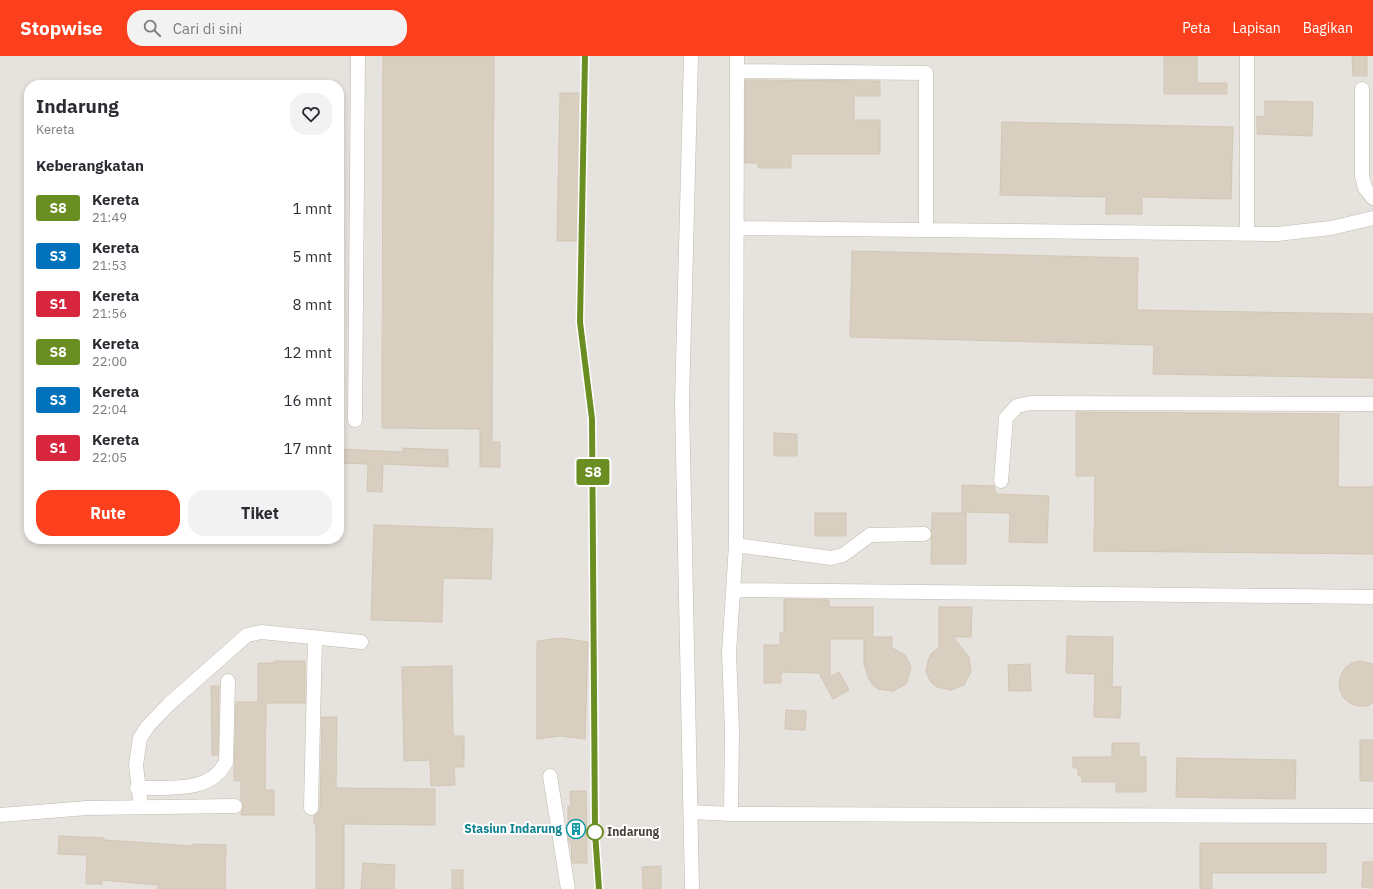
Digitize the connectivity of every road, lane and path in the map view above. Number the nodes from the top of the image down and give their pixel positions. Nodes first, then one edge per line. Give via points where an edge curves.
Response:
1 (358, 56) edge
2 (691, 56) edge
3 (737, 56) edge
4 (1247, 56) edge
5 (737, 71) junction
6 (1362, 89) dead end
7 (1373, 198) edge
8 (1373, 218) edge
9 (738, 228) junction
10 (926, 230) junction
11 (1248, 234) junction
12 (1373, 404) edge
13 (355, 420) dead end
14 (1001, 481) dead end
15 (924, 534) dead end
16 (736, 545) junction
17 (734, 590) junction
18 (1373, 597) edge
19 (315, 637) junction
20 (361, 642) dead end
21 (228, 681) dead end
22 (550, 776) dead end
23 (137, 788) junction
24 (235, 806) dead end
25 (140, 807) junction
26 (311, 808) dead end
27 (691, 812) junction
28 (731, 814) junction
29 (0, 815) edge
30 (1373, 816) edge
31 (568, 889) edge
32 (692, 889) edge

1 - 13 lane
2 - 27 lane via 682,403
3 - 5 lane
4 - 11 lane
5 - 9 lane
5 - 10 lane via 926,73
6 - 7 lane via 1362,176 1365,188
8 - 11 lane via 1331,228 1277,234
9 - 10 lane
9 - 16 lane
10 - 11 lane
12 - 14 lane via 1031,403 1017,406 1006,418
15 - 16 lane via 870,535 843,556 831,558
16 - 17 lane
17 - 18 lane
17 - 28 lane via 729,652 732,730
19 - 20 lane
19 - 23 lane via 261,632 247,636 169,704 148,726 140,738 136,765
19 - 26 lane
21 - 23 lane via 226,762 222,772 205,783 193,786
22 - 31 lane
23 - 25 lane
24 - 25 lane
25 - 29 lane via 87,808
27 - 28 lane
27 - 32 lane
28 - 30 lane

